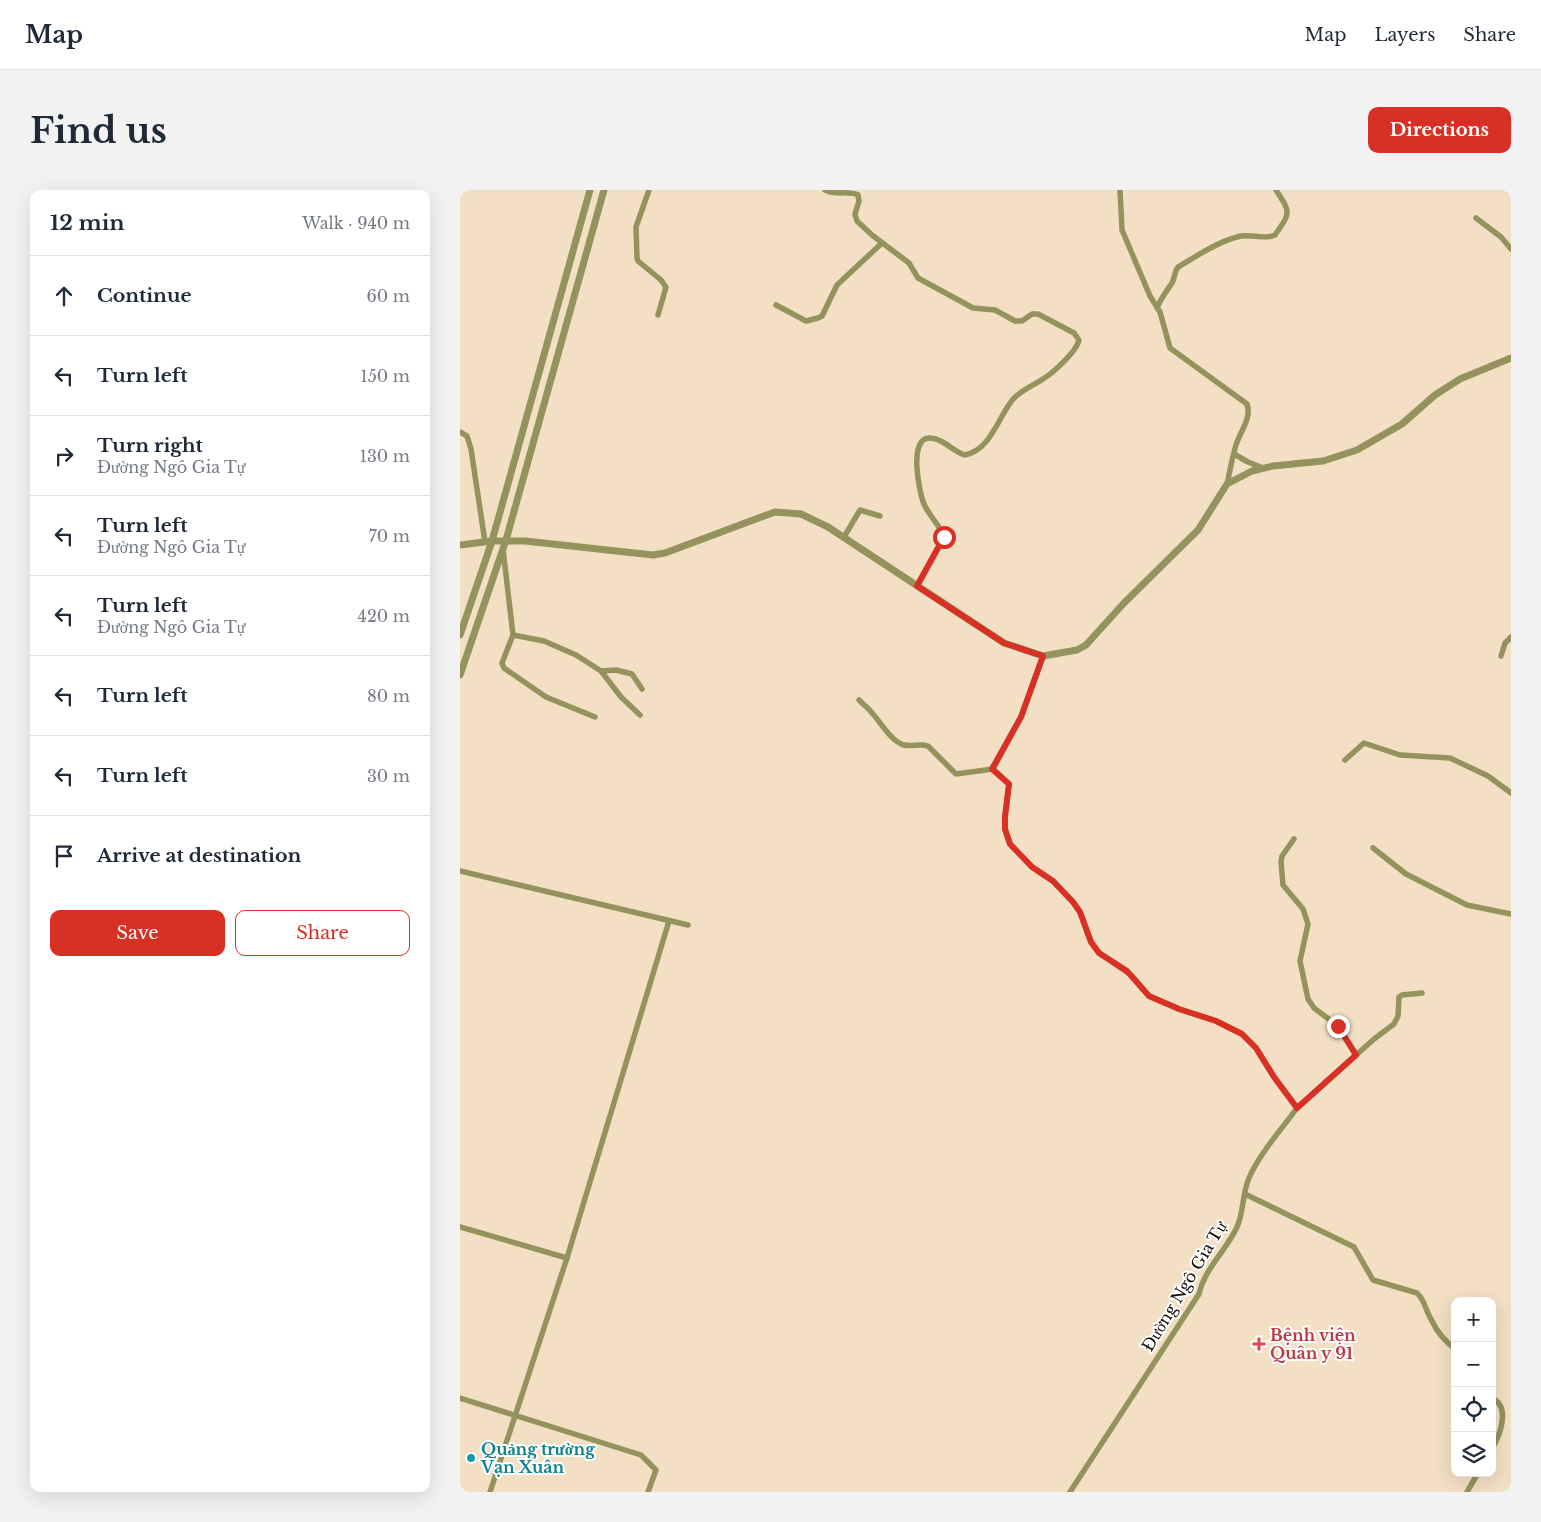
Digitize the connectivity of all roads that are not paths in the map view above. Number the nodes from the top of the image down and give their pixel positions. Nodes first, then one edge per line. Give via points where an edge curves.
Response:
1 (590, 190) edge
2 (604, 190) edge
3 (649, 190) edge
4 (825, 190) edge
5 (1120, 190) edge
6 (1276, 190) edge
7 (1476, 218) dead end
8 (882, 243) junction
9 (1511, 249) edge
10 (776, 305) dead end
11 (1157, 308) junction
12 (658, 315) dead end
13 (1511, 358) edge
14 (460, 432) edge
15 (1234, 454) junction
16 (1264, 468) junction
17 (1227, 484) junction
18 (880, 516) dead end
19 (844, 537) junction
20 (506, 540) junction
21 (488, 542) junction
22 (460, 545) edge
23 (503, 550) junction
24 (917, 586) junction
25 (460, 635) edge
26 (513, 635) junction
27 (1511, 637) edge
28 (1043, 656) junction
29 (1501, 656) dead end
30 (600, 671) junction
31 (460, 675) edge
32 (642, 689) dead end
33 (859, 700) dead end
34 (640, 715) dead end
35 (595, 717) dead end
36 (1345, 760) dead end
37 (992, 769) junction
38 (1511, 793) edge
39 (1294, 840) dead end
40 (1373, 848) dead end
41 (460, 871) edge
42 (1511, 914) edge
43 (669, 921) junction
44 (688, 925) dead end
45 (1422, 993) dead end
46 (1356, 1055) junction
47 (1297, 1108) junction
48 (1244, 1194) junction
49 (460, 1227) edge
50 (567, 1258) junction
51 (1451, 1345) edge
52 (460, 1398) edge
53 (1496, 1400) edge
54 (514, 1416) junction
55 (1496, 1438) edge
56 (1476, 1477) edge
57 (490, 1492) edge
58 (648, 1492) edge
59 (1070, 1492) edge
60 (1467, 1492) edge

1 - 21 street
2 - 20 street
3 - 12 street via 636,227 637,258 666,287
4 - 8 street via 858,195 856,218
5 - 11 street via 1122,230
6 - 11 street via 1288,212 1275,235 1239,237 1214,246 1178,267
7 - 9 street
8 - 10 street via 837,285 822,316 806,321
8 - 24 street via 909,262 918,278 973,308 995,310 1019,322 1038,314 1074,333 1079,340 1075,349 1049,375 1014,398 996,429 976,451 964,455 932,438 920,442 916,458 923,502 944,537
11 - 15 street via 1170,348 1248,404 1248,416
13 - 16 street via 1460,379 1435,395 1402,424 1356,450 1323,461
14 - 21 street via 467,436 471,449
15 - 16 street
15 - 17 street
16 - 17 street
17 - 28 street via 1198,530 1086,645 1077,650
18 - 19 street via 860,510
19 - 20 street via 802,514 775,512 653,555
19 - 24 street
20 - 21 street
20 - 23 street
21 - 22 street
21 - 25 street
23 - 26 street
23 - 31 street
24 - 28 street via 1004,643
26 - 30 street via 551,643
26 - 35 street via 502,663 504,668 546,697
27 - 29 street via 1505,643
28 - 37 street via 1021,717
30 - 32 street via 632,674
30 - 34 street
33 - 37 street via 899,742 906,746 928,746 956,774
36 - 38 street via 1364,743 1400,755 1447,758 1488,776
37 - 47 street via 1009,784 1005,829 1013,848 1078,907 1091,942 1099,953 1127,971 1149,996 1242,1034 1256,1048
39 - 46 street via 1282,856 1283,885 1303,909 1308,924 1300,961 1308,999 1314,1008 1338,1026
40 - 42 street via 1406,874 1467,905
41 - 43 street
43 - 44 street
43 - 50 street
45 - 46 street, Đường Ngô Gia Tự via 1402,994 1397,1020
46 - 47 street, Đường Ngô Gia Tự
47 - 48 street, Đường Ngô Gia Tự via 1265,1151 1249,1177
48 - 51 street via 1354,1247 1373,1280 1417,1293 1431,1320
48 - 59 street, Đường Ngô Gia Tự via 1242,1214 1231,1238 1204,1277 1199,1294
49 - 50 street
50 - 54 street
52 - 54 street
53 - 55 street via 1503,1421
54 - 57 street
54 - 58 street via 642,1455 656,1470
56 - 60 street

